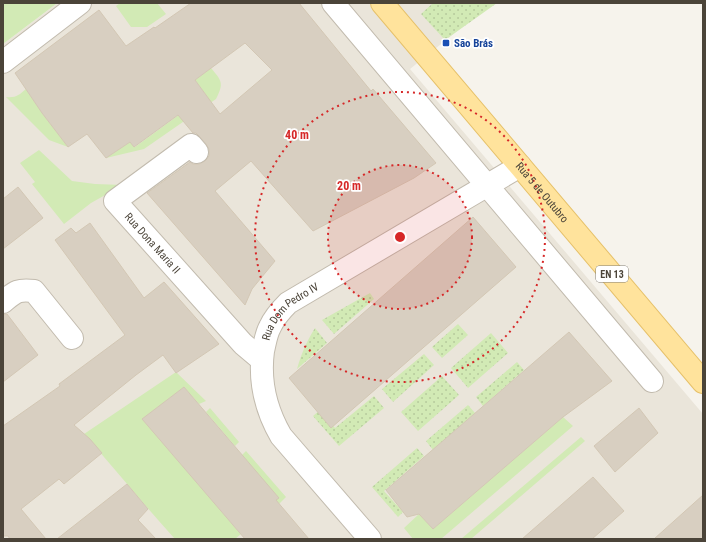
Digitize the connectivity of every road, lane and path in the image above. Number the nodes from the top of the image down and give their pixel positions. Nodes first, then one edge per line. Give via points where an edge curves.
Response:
1 (80, 3) edge
2 (333, 3) edge
3 (382, 3) edge
4 (3, 62) edge
5 (196, 152) dead end
6 (520, 166) junction
7 (487, 186) junction
8 (3, 302) edge
9 (72, 338) dead end
10 (262, 360) junction
11 (652, 381) dead end
12 (703, 382) edge
13 (370, 539) edge

1 - 4 street
2 - 7 street
3 - 6 main road, Rua 5 de Outubro / EN 13
5 - 10 street, Rua Dona Maria II via 191,145 114,201 243,344
6 - 7 street, Rua Dom Pedro IV
6 - 12 main road, Rua 5 de Outubro / EN 13
7 - 10 street, Rua Dom Pedro IV via 288,303 269,328
7 - 11 street
8 - 9 street via 16,292 34,291
10 - 13 street, Rua Dom Pedro IV via 266,399 281,436

